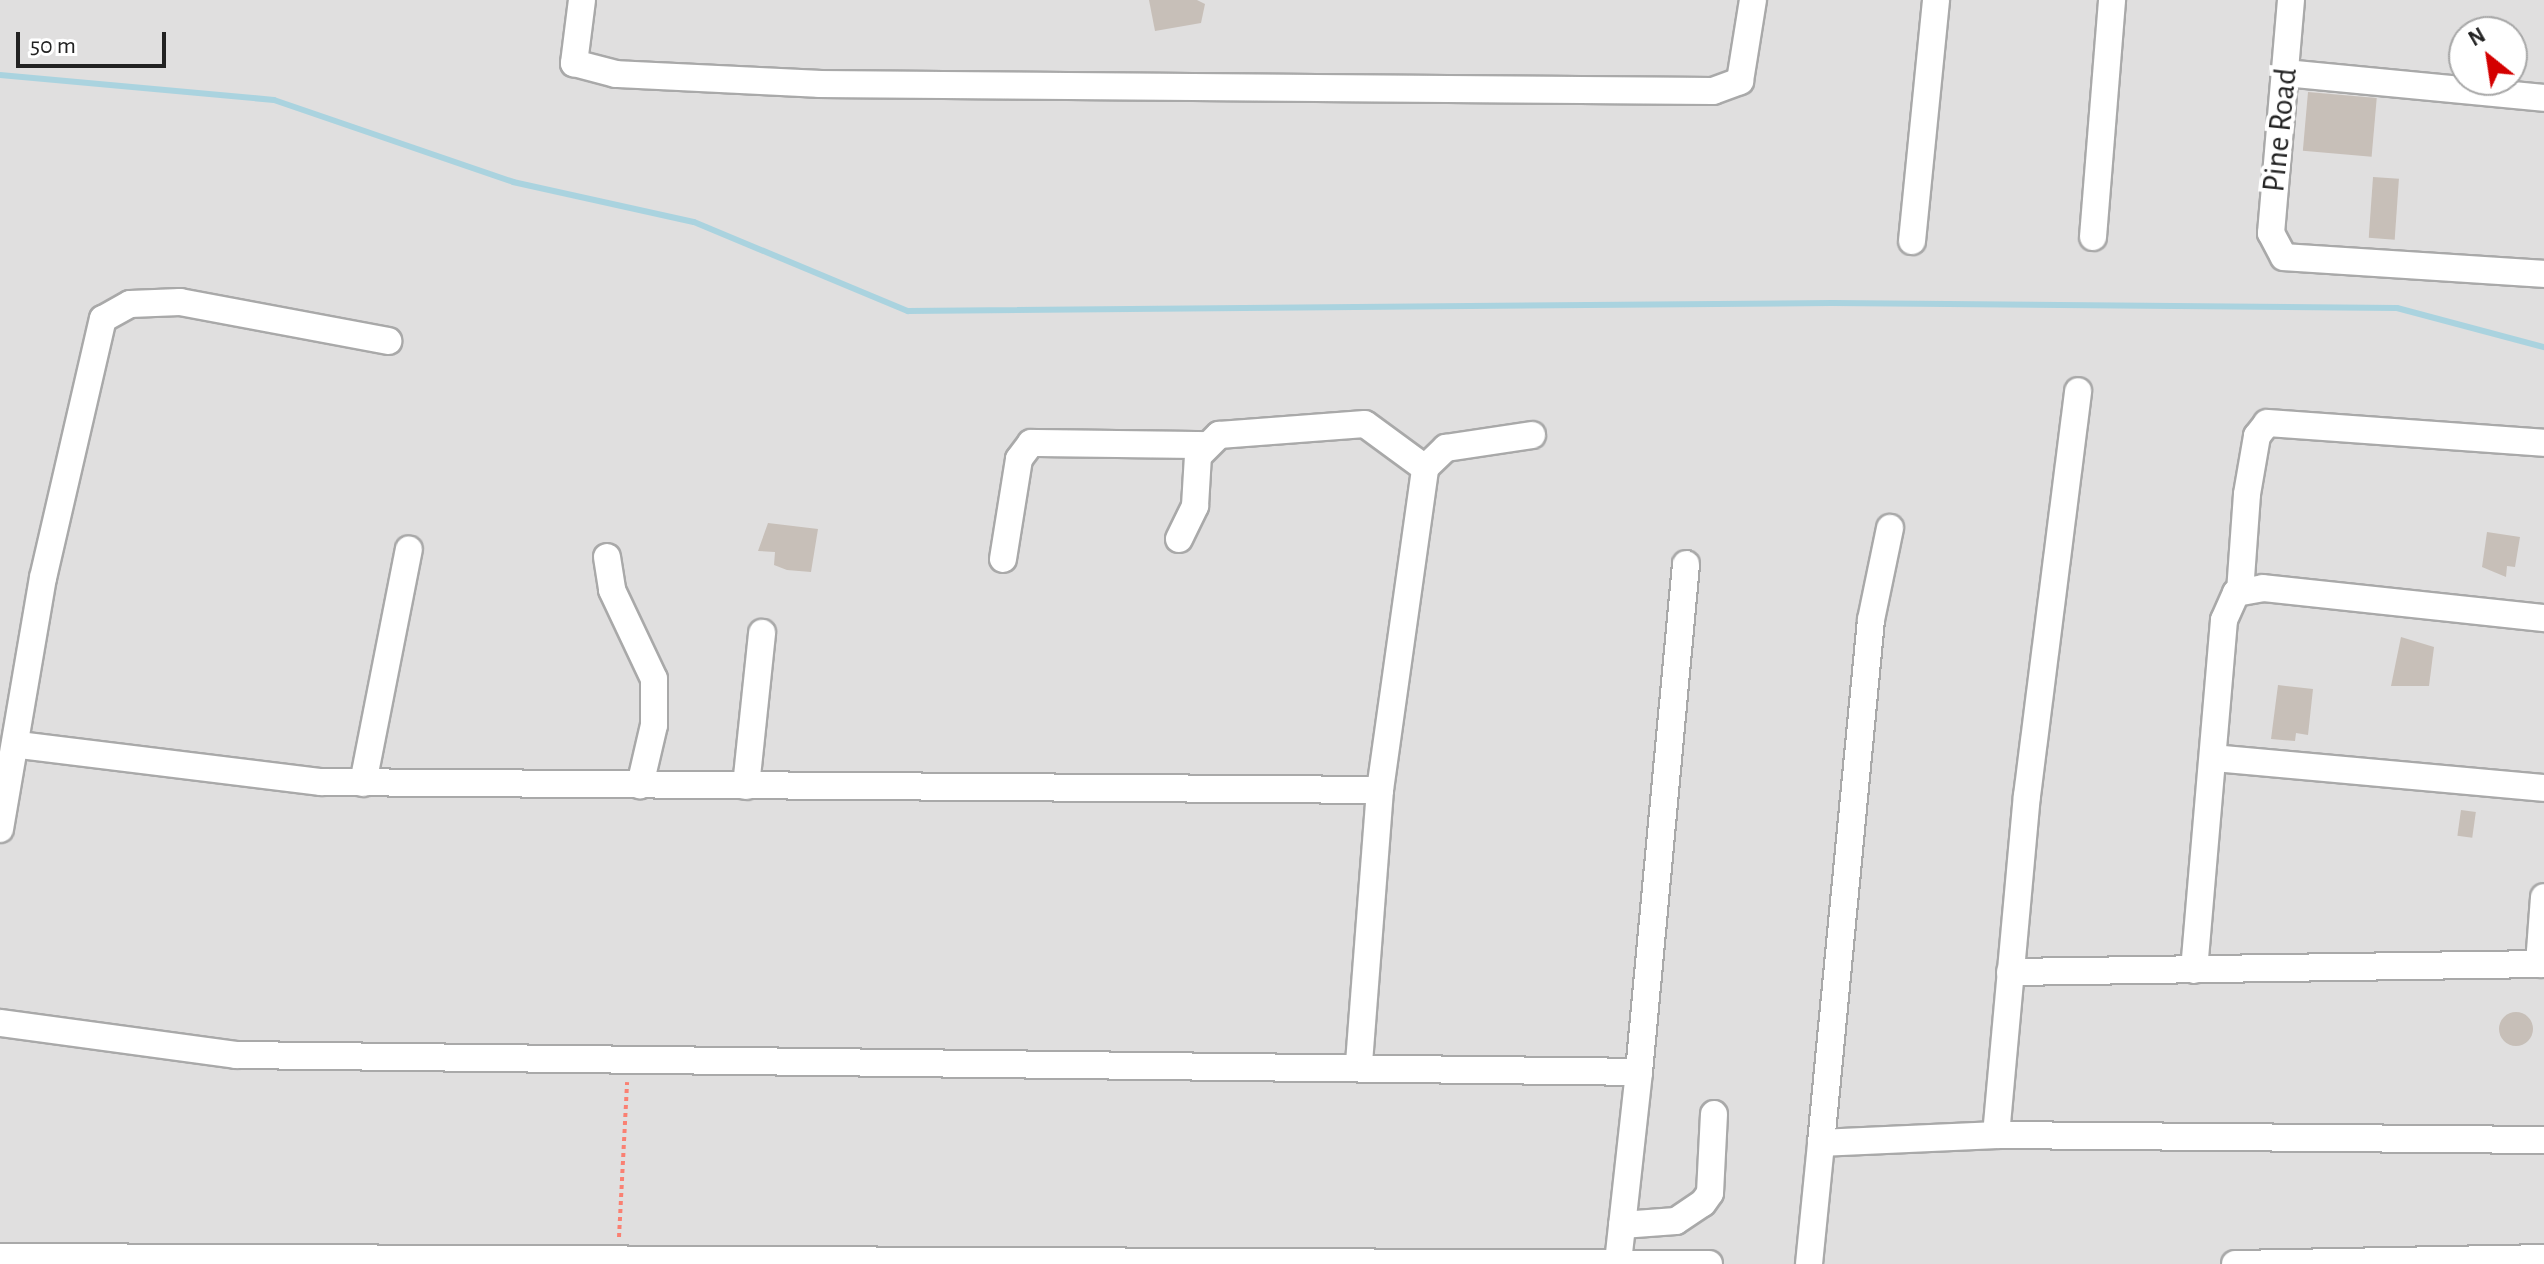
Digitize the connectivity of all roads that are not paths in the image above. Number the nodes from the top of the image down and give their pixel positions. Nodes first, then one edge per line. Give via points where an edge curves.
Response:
1 (582, 0) edge
2 (1753, 0) edge
3 (1936, 0) edge
4 (2112, 0) edge
5 (2291, 0) edge
6 (2285, 73) junction
7 (2544, 98) edge
8 (2093, 237) dead end
9 (1912, 241) dead end
10 (2544, 274) edge
11 (388, 341) dead end
12 (2078, 391) dead end
13 (1532, 435) dead end
14 (2544, 443) edge
15 (1203, 445) junction
16 (1425, 468) junction
17 (1890, 528) dead end
18 (1179, 539) dead end
19 (409, 549) dead end
20 (607, 557) dead end
21 (1003, 559) dead end
22 (1686, 564) dead end
23 (2240, 592) junction
24 (2544, 618) edge
25 (762, 633) dead end
26 (19, 745) junction
27 (2214, 758) junction
28 (363, 783) junction
29 (640, 785) junction
30 (746, 786) junction
31 (2544, 788) edge
32 (1380, 790) junction
33 (0, 829) edge
34 (2544, 897) edge
35 (2541, 964) edge
36 (2194, 970) junction
37 (2010, 972) junction
38 (0, 1023) edge
39 (1359, 1066) junction
40 (1639, 1072) junction
41 (1714, 1114) dead end
42 (1996, 1135) junction
43 (2544, 1140) edge
44 (1821, 1143) junction
45 (1622, 1225) junction
46 (0, 1257) edge
47 (2544, 1258) edge
48 (326, 1261) edge
49 (1148, 1263) edge
50 (1618, 1263) edge
51 (1709, 1264) edge
52 (1809, 1264) edge
53 (2235, 1264) edge

1 - 2 street via 574,63 616,74 819,84 1713,91 1740,81
3 - 9 street
4 - 8 street
5 - 6 street, Pine Road
6 - 7 street
6 - 10 street, Pine Road via 2271,233 2284,257
11 - 26 street via 180,302 130,304 103,319 43,578
12 - 37 street
13 - 16 street via 1446,448
14 - 23 street via 2267,423 2257,436 2247,494
15 - 16 street via 1219,435 1365,424
15 - 18 street via 1195,506
15 - 21 street via 1031,443 1019,459
16 - 32 street
17 - 44 street via 1871,620
19 - 28 street
20 - 29 street via 612,590 654,679 654,725
22 - 40 street
23 - 24 street
23 - 27 street via 2224,620
25 - 30 street
26 - 28 street
26 - 33 street
27 - 31 street
27 - 36 street
28 - 29 street
29 - 30 street
30 - 32 street
32 - 39 street
34 - 35 street
35 - 36 street
36 - 37 street
37 - 42 street
38 - 39 street via 236,1055 628,1064
39 - 40 street
40 - 45 street
41 - 45 street via 1710,1193 1703,1203 1676,1221
42 - 43 street
42 - 44 street
44 - 52 street
45 - 50 street
46 - 48 street
47 - 53 street
48 - 49 street
49 - 50 street
50 - 51 street

